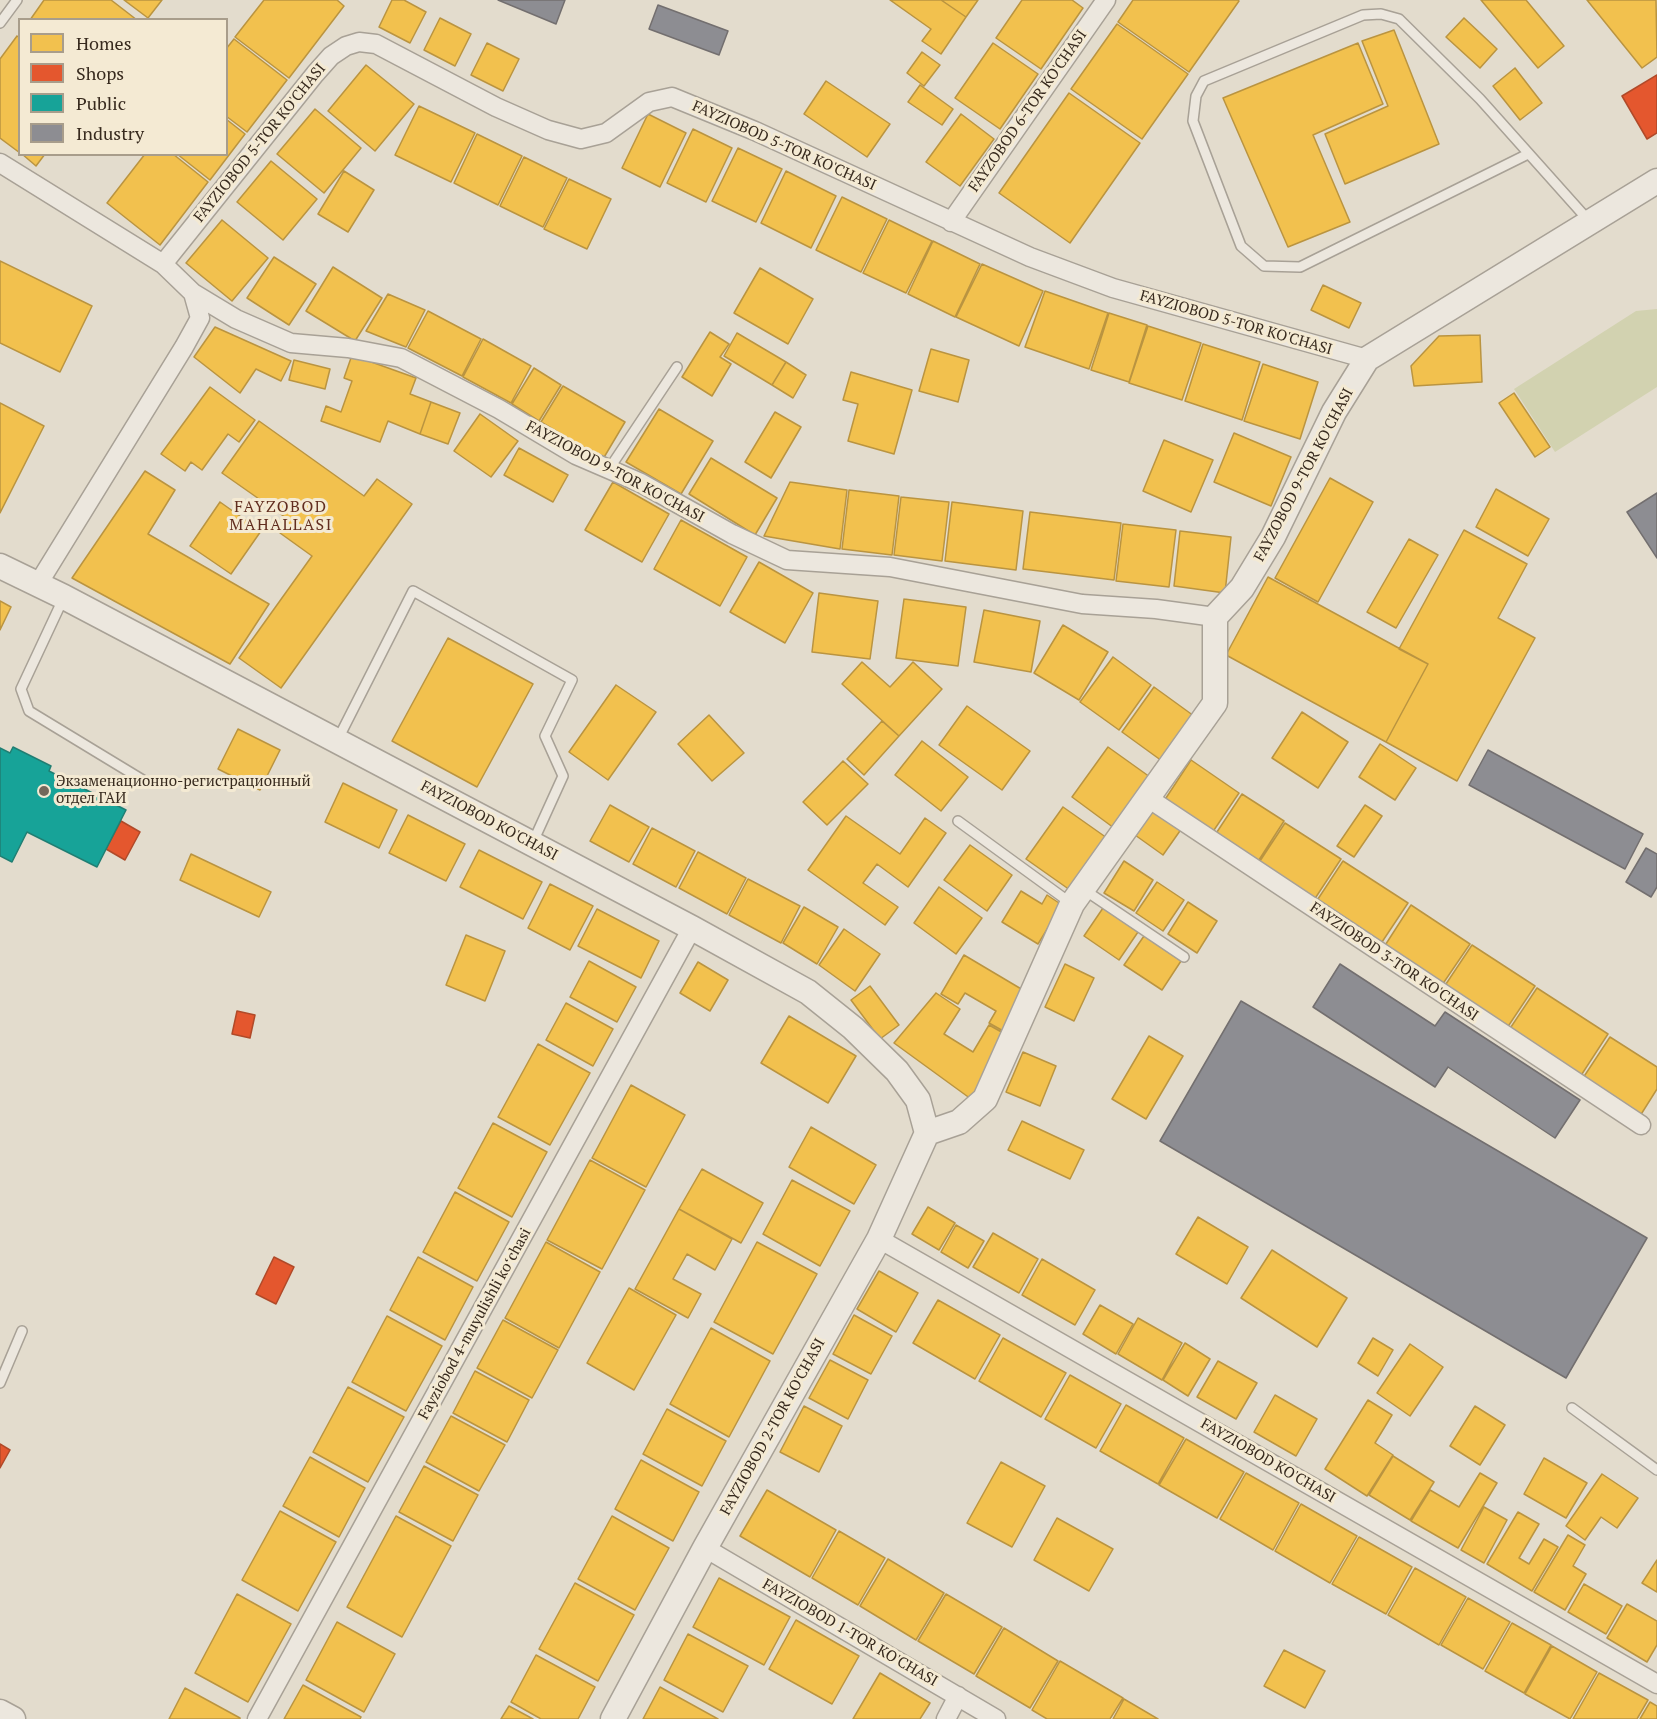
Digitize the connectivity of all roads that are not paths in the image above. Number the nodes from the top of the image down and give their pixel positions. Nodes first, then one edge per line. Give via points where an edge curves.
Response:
1 (17, 0) edge
2 (1106, 0) edge
3 (0, 22) edge
4 (1528, 154) junction
5 (0, 163) edge
6 (1657, 181) edge
7 (951, 222) junction
8 (1591, 223) junction
9 (163, 264) junction
10 (193, 293) junction
11 (1367, 359) junction
12 (677, 367) dead end
13 (609, 469) junction
14 (0, 566) edge
15 (38, 584) junction
16 (64, 597) junction
17 (1215, 617) junction
18 (337, 741) junction
19 (146, 782) dead end
20 (1148, 798) junction
21 (958, 820) dead end
22 (532, 844) junction
23 (1077, 896) junction
24 (692, 928) junction
25 (1184, 957) dead end
26 (1641, 1125) dead end
27 (927, 1133) junction
28 (879, 1239) junction
29 (22, 1331) dead end
30 (0, 1383) edge
31 (1572, 1408) dead end
32 (1657, 1470) edge
33 (705, 1548) junction
34 (1657, 1684) edge
35 (958, 1696) junction
36 (0, 1712) edge
37 (13, 1719) edge
38 (257, 1719) edge
39 (613, 1719) edge
40 (946, 1719) edge
41 (996, 1719) edge

1 - 3 lane
2 - 7 street, FAYZOBOD 6-TOR KO'CHASI
4 - 4 lane via 1480,99 1399,19 1382,14 1363,15 1204,81 1196,96 1193,121 1241,246 1264,266 1300,267
4 - 8 lane
5 - 9 street, FAYZIOBOD 9-TOR KO'CHASI
6 - 8 street
7 - 9 street, FAYZIOBOD 5-TOR KO'CHASI via 672,97 649,102 606,132 582,139 548,130 376,44 359,42 331,56 315,74
7 - 11 street, FAYZIOBOD 5-TOR KO'CHASI via 1113,288
8 - 11 street
9 - 10 street, FAYZIOBOD 9-TOR KO'CHASI
10 - 13 street, FAYZIOBOD 9-TOR KO'CHASI via 236,320 291,343 402,358 576,455
10 - 15 street via 200,318
11 - 17 street, FAYZOBOD 9-TOR KO'CHASI via 1334,412 1242,588
12 - 13 lane
13 - 17 street, FAYZIOBOD 9-TOR KO'CHASI via 786,560 891,567 1082,604
14 - 15 street, FAYZIOBOD KO'CHASI
15 - 16 street, FAYZIOBOD KO'CHASI
16 - 18 street, FAYZIOBOD KO'CHASI
16 - 19 lane via 21,689 29,711
17 - 20 street via 1215,703
18 - 22 street, FAYZIOBOD KO'CHASI
18 - 22 lane via 413,591 572,680 545,736 563,776
20 - 23 street
20 - 26 street, FAYZIOBOD 3-TOR KO'CHASI
21 - 23 lane
22 - 24 street, FAYZIOBOD KO'CHASI
23 - 25 lane
23 - 27 street via 985,1099 958,1122
24 - 27 street, FAYZIOBOD KO'CHASI via 808,992 853,1028 897,1071 918,1100
24 - 38 street, Fayziobod 4-muyulishli koʻchasi
27 - 28 street, FAYZIOBOD 2-TOR KO'CHASI
28 - 33 street, FAYZIOBOD 2-TOR KO'CHASI
28 - 34 street, FAYZIOBOD KO'CHASI
29 - 30 lane
31 - 32 lane
33 - 35 street, FAYZIOBOD 1-TOR KO'CHASI
33 - 39 street, FAYZIOBOD 2-TOR KO'CHASI
35 - 40 street
35 - 41 street, FAYZIOBOD 1-TOR KO'CHASI
36 - 37 street

